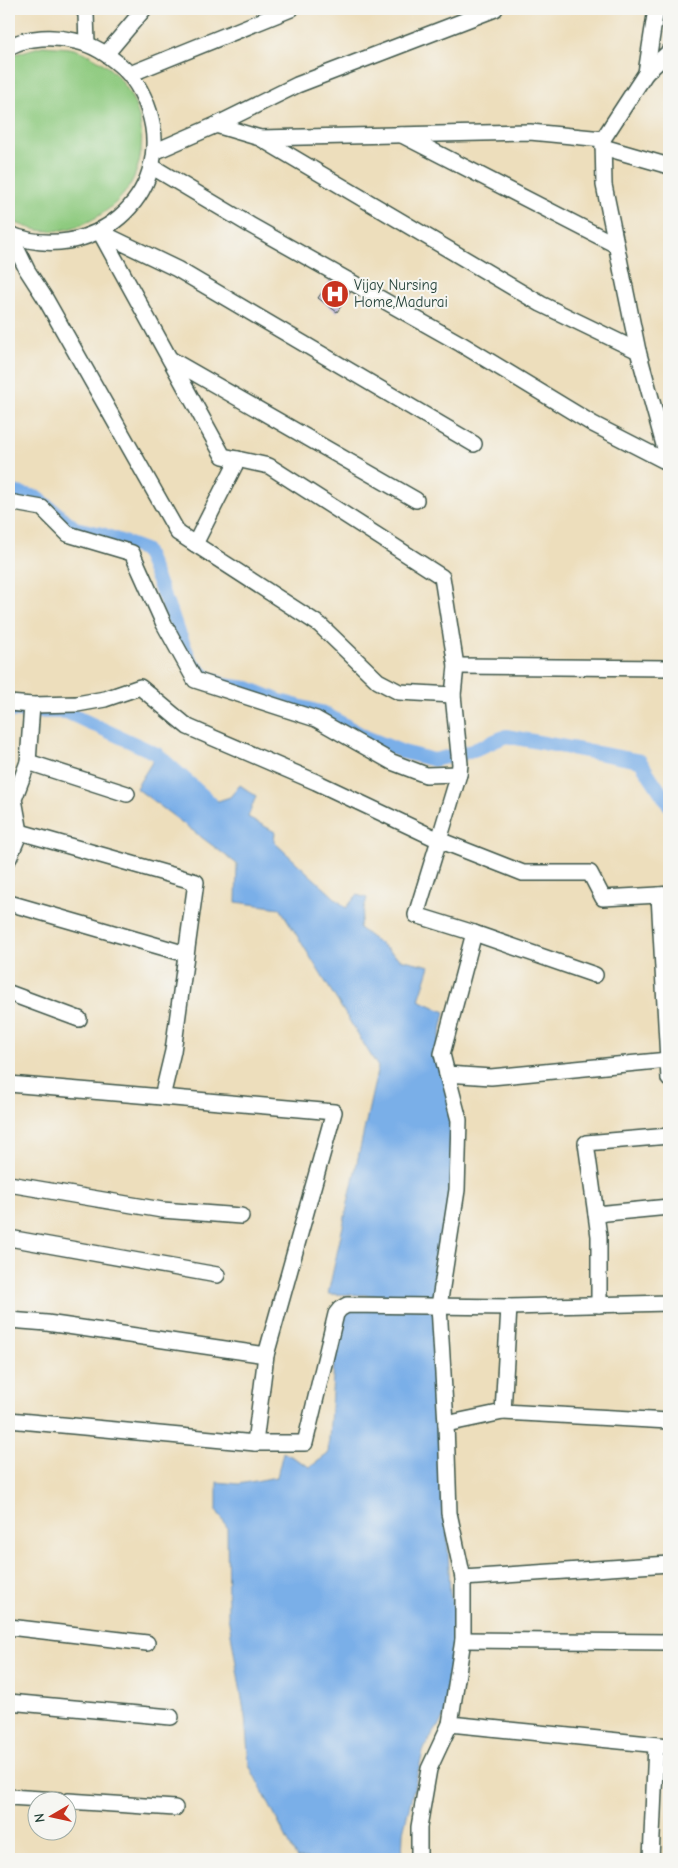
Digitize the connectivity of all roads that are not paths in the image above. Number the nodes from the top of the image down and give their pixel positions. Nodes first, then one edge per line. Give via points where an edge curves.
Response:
1 (84, 9) edge
2 (144, 9) edge
3 (291, 9) edge
4 (496, 9) edge
5 (656, 9) edge
6 (10, 43) edge
7 (88, 44) junction
8 (669, 52) edge
9 (107, 53) junction
10 (646, 73) junction
11 (130, 74) junction
12 (216, 125) junction
13 (400, 135) junction
14 (260, 138) junction
15 (603, 143) junction
16 (152, 159) junction
17 (669, 166) edge
18 (100, 232) junction
19 (9, 234) edge
20 (616, 245) junction
21 (638, 351) junction
22 (170, 359) junction
23 (474, 444) dead end
24 (238, 459) junction
25 (669, 463) edge
26 (416, 500) dead end
27 (9, 502) edge
28 (195, 544) junction
29 (456, 666) junction
30 (669, 668) edge
31 (453, 695) junction
32 (9, 703) edge
33 (32, 710) junction
34 (28, 762) junction
35 (459, 762) junction
36 (127, 794) dead end
37 (20, 832) junction
38 (439, 840) junction
39 (9, 858) edge
40 (664, 894) edge
41 (9, 903) edge
42 (474, 933) junction
43 (186, 954) junction
44 (595, 976) dead end
45 (9, 993) edge
46 (79, 1019) dead end
47 (668, 1060) junction
48 (447, 1074) junction
49 (669, 1079) edge
50 (9, 1084) edge
51 (162, 1097) junction
52 (669, 1136) edge
53 (9, 1184) edge
54 (669, 1206) edge
55 (596, 1214) junction
56 (241, 1216) dead end
57 (9, 1238) edge
58 (217, 1275) dead end
59 (669, 1303) edge
60 (599, 1305) junction
61 (436, 1306) junction
62 (509, 1307) junction
63 (9, 1320) edge
64 (266, 1355) junction
65 (503, 1412) junction
66 (9, 1420) edge
67 (669, 1421) edge
68 (446, 1424) junction
69 (255, 1443) junction
70 (669, 1564) edge
71 (463, 1578) junction
72 (9, 1627) edge
73 (463, 1640) junction
74 (669, 1642) edge
75 (147, 1643) dead end
76 (9, 1702) edge
77 (171, 1717) dead end
78 (450, 1724) junction
79 (662, 1745) edge
80 (9, 1797) edge
81 (28, 1798) edge
82 (78, 1802) edge
83 (175, 1808) dead end
84 (419, 1859) edge
85 (651, 1859) edge

1 - 7 street
2 - 9 street
3 - 11 street
4 - 12 street via 297,85
5 - 10 street
6 - 7 street via 63,38
7 - 9 street
8 - 10 street
9 - 11 street
10 - 15 street
11 - 16 street via 144,97 153,124
12 - 14 street
12 - 16 street
13 - 14 street
13 - 15 street via 530,132
13 - 20 street
14 - 21 street via 542,304
15 - 17 street
15 - 20 street via 604,185
16 - 18 street via 140,192 123,215
16 - 25 street via 250,225 461,344 593,424
18 - 19 street via 78,240 55,243 32,242
18 - 22 street
18 - 23 street via 177,269
19 - 28 street via 178,533
20 - 21 street
21 - 25 street
22 - 24 street via 223,456
22 - 26 street
24 - 28 street
24 - 29 street via 269,466 442,577
27 - 35 street via 42,508 68,534 132,553 164,624 195,680 316,719 392,762 426,774
28 - 31 street via 320,625 378,681 399,692
29 - 30 street
29 - 31 street
31 - 35 street
32 - 33 street
33 - 34 street
33 - 38 street via 105,699 140,688 188,728 316,782
34 - 36 street
34 - 37 street via 14,799
35 - 38 street
37 - 39 street
37 - 43 street via 196,882
38 - 40 street via 523,874 590,873 603,898
38 - 42 street via 416,915
40 - 47 street
41 - 43 street
42 - 44 street
42 - 48 street via 442,1054
43 - 51 street via 173,1051
45 - 46 street
47 - 48 street via 491,1077
47 - 49 street
48 - 61 street via 460,1120 457,1190
50 - 51 street
51 - 64 street via 334,1112
52 - 55 street via 586,1143
53 - 56 street via 162,1210
54 - 55 street
55 - 60 street
57 - 58 street
59 - 60 street
60 - 62 street
61 - 62 street
61 - 68 street
61 - 69 street via 347,1305 340,1309 336,1314 305,1443
62 - 65 street
63 - 64 street
64 - 69 street
65 - 67 street
65 - 68 street
66 - 69 street
68 - 71 street via 449,1512
70 - 71 street
71 - 73 street
72 - 75 street
73 - 74 street
73 - 78 street
76 - 77 street
78 - 79 street
78 - 84 street via 429,1769 419,1827
79 - 85 street
80 - 81 street
82 - 83 street

